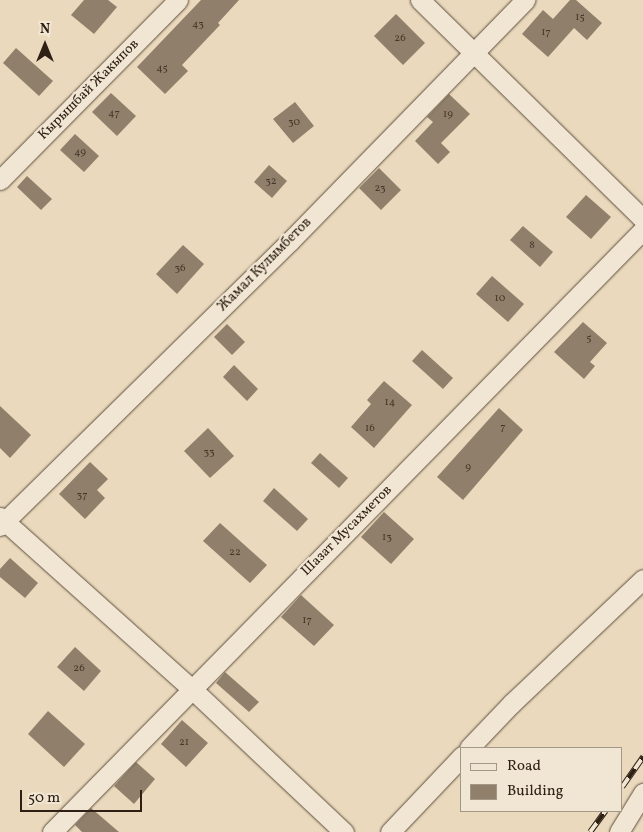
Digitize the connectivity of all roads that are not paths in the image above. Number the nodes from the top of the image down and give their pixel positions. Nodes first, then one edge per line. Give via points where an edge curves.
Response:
1 (178, 0) edge
2 (420, 0) edge
3 (524, 0) edge
4 (473, 52) junction
5 (0, 180) edge
6 (643, 219) edge
7 (643, 230) edge
8 (2, 521) edge
9 (643, 579) edge
10 (192, 689) junction
11 (470, 747) edge
12 (460, 758) edge
13 (643, 793) edge
14 (52, 832) edge
15 (344, 832) edge
16 (390, 832) edge
17 (619, 832) edge

1 - 5 street, Кырышбай Жакыпов
2 - 4 street
3 - 4 street, Жамал Кулымбетов
4 - 6 street
4 - 8 street, Жамал Кулымбетов via 290,241
7 - 10 street, Шазат Мусахметов
8 - 10 street
9 - 11 street
10 - 14 street, Шазат Мусахметов
10 - 15 street
12 - 16 street
13 - 17 street

